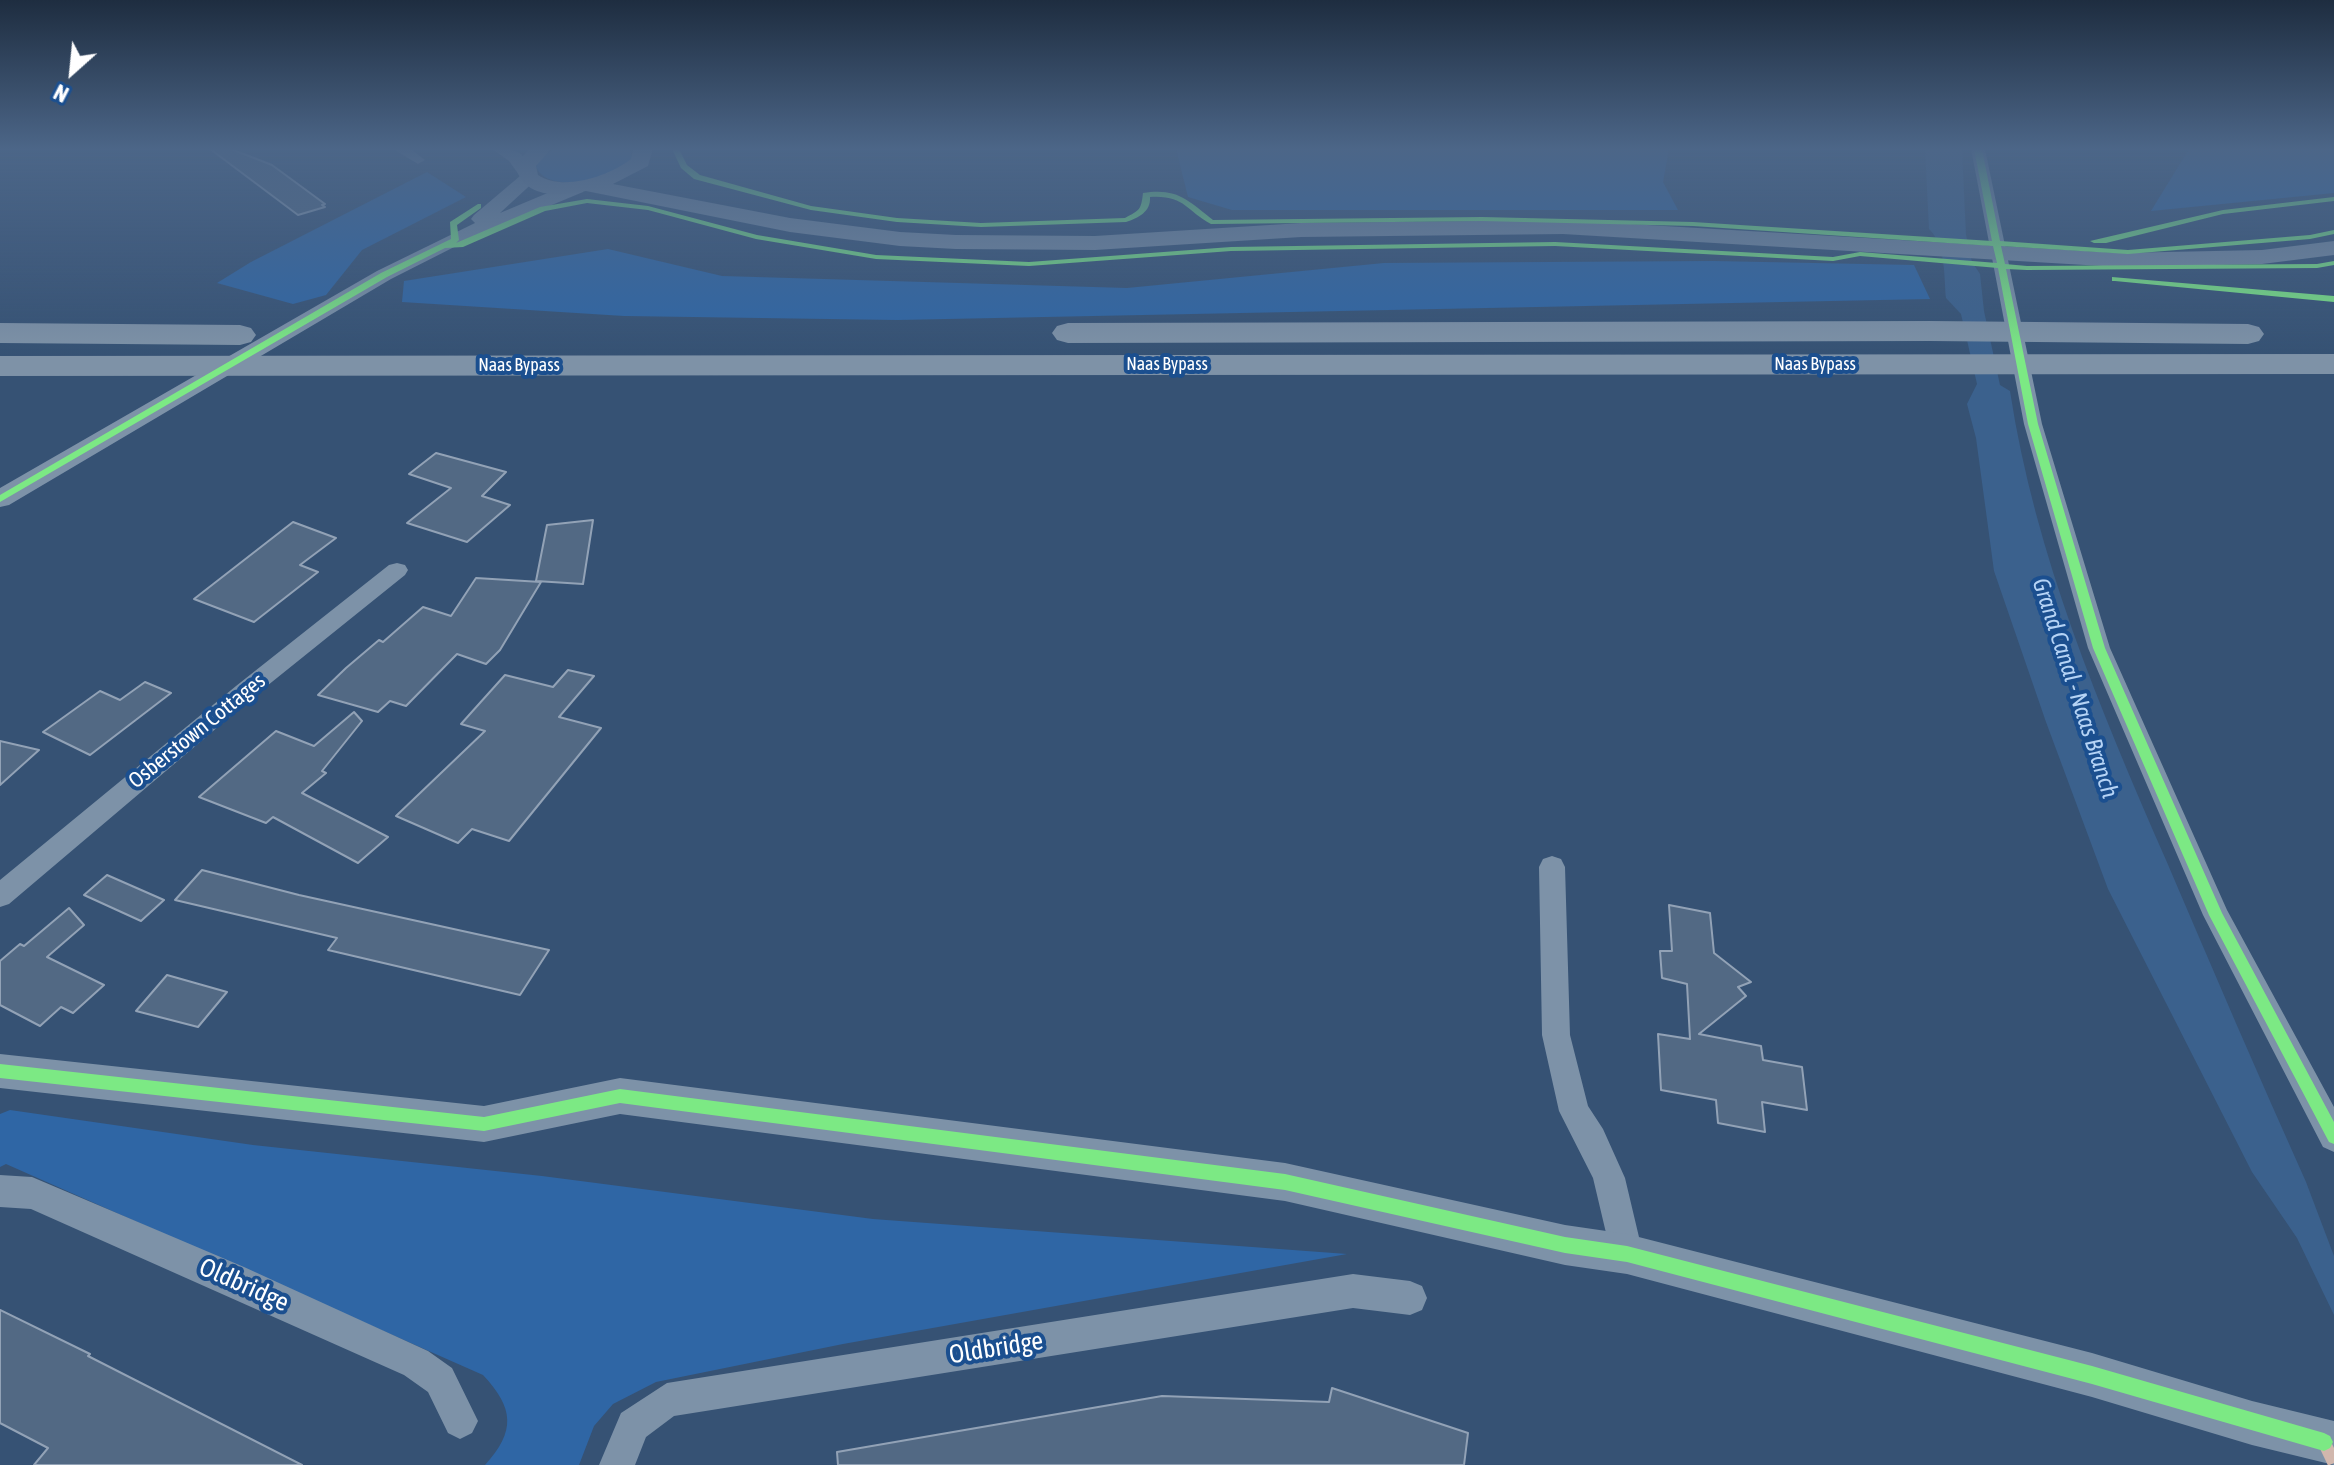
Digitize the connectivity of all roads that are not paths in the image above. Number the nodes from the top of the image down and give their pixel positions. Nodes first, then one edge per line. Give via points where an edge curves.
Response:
1 (481, 217) edge
2 (507, 217) edge
3 (755, 217) edge
4 (1992, 217) edge
5 (461, 236) junction
6 (2334, 248) edge
7 (0, 333) edge
8 (1033, 334) dead end
9 (2334, 334) edge
10 (348, 335) dead end
11 (1932, 347) junction
12 (2334, 364) edge
13 (0, 366) edge
14 (0, 499) edge
15 (397, 570) dead end
16 (1552, 867) dead end
17 (0, 896) edge
18 (0, 1071) edge
19 (2334, 1137) edge
20 (0, 1191) edge
21 (1627, 1254) junction
22 (1410, 1298) dead end
23 (460, 1421) dead end
24 (2334, 1443) edge
25 (617, 1465) edge

1 - 5 street
2 - 5 street
3 - 6 main road via 875,237 1007,244 1301,230 1548,227 2119,260 2262,257
4 - 19 street via 2033,424 2099,648 2216,915
5 - 14 street via 384,275
7 - 10 highway
8 - 11 highway, Naas Bypass
9 - 11 highway, Naas Bypass via 2071,333
11 - 12 highway, Naas Bypass via 2085,365
11 - 13 highway, Naas Bypass
15 - 17 street, Osberstown Cottages
16 - 21 street via 1556,1035 1574,1111 1609,1178
18 - 21 street via 484,1124 620,1096 1285,1182
20 - 23 street, Oldbridge via 32,1193 416,1363 440,1380
21 - 24 street
22 - 25 street, Oldbridge via 1353,1291 667,1400 633,1425

